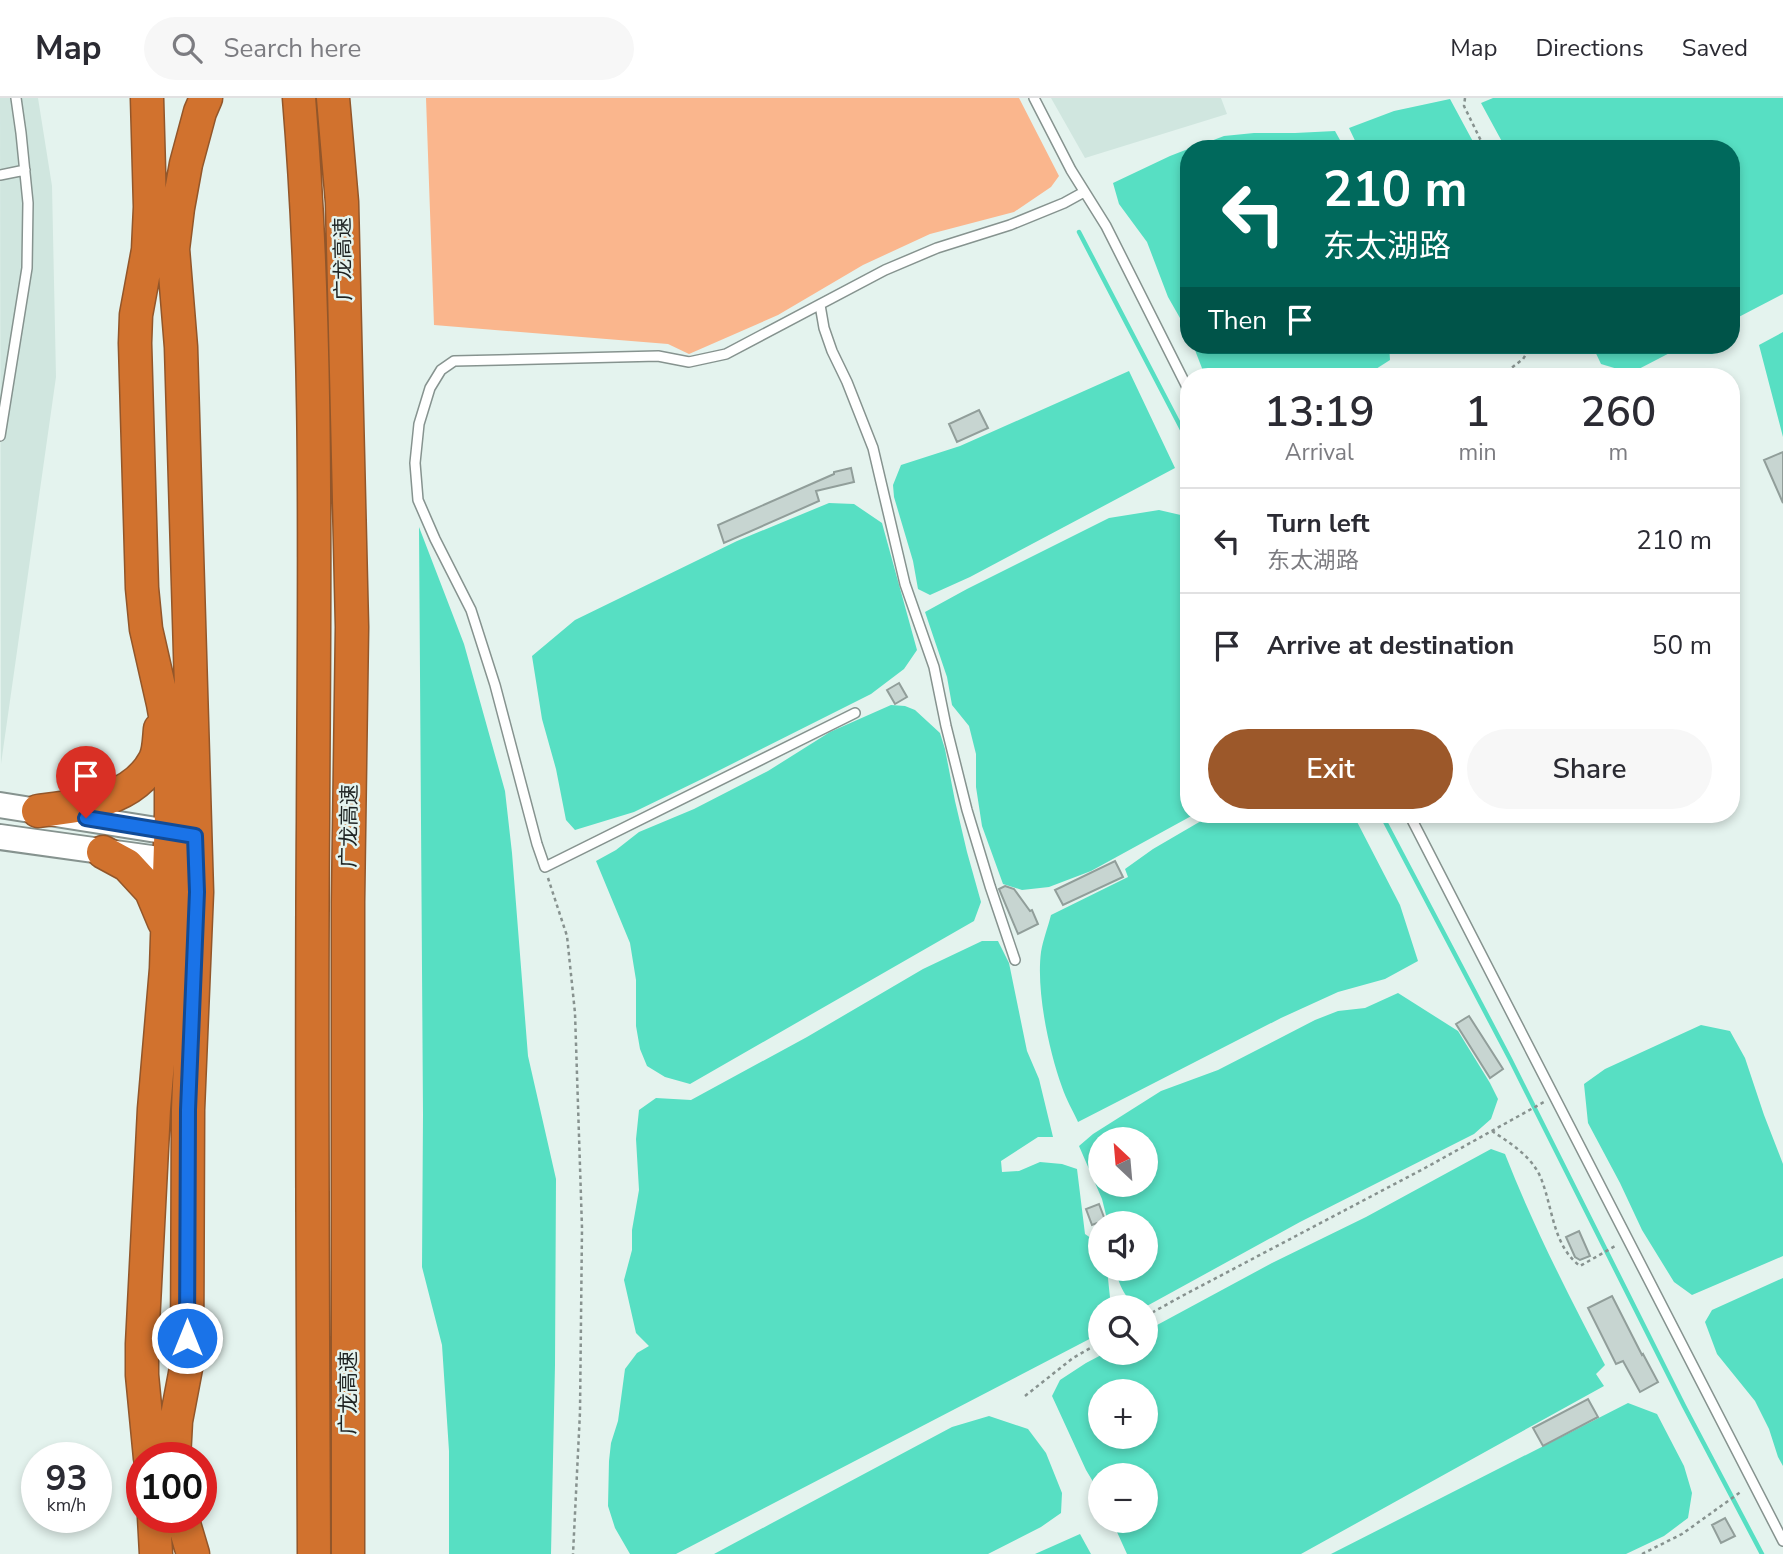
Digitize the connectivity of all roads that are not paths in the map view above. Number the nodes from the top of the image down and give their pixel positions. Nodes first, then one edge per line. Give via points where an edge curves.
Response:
1 (16, 98) edge
2 (147, 98) edge
3 (206, 98) edge
4 (299, 98) edge
5 (333, 98) edge
6 (1034, 98) edge
7 (25, 170) junction
8 (0, 175) edge
9 (1084, 192) junction
10 (820, 305) junction
11 (1180, 373) edge
12 (0, 436) edge
13 (163, 704) junction
14 (855, 713) dead end
15 (0, 805) edge
16 (38, 811) junction
17 (1414, 823) edge
18 (0, 837) edge
19 (183, 848) junction
20 (103, 852) junction
21 (167, 932) junction
22 (1015, 960) dead end
23 (148, 1442) edge
24 (175, 1442) edge
25 (155, 1533) edge
26 (187, 1533) edge
27 (1783, 1541) edge
28 (156, 1554) edge
29 (193, 1554) edge
30 (314, 1554) edge
31 (348, 1554) edge

1 - 7 lane
2 - 13 highway via 148,250 135,343 142,588
3 - 19 highway via 186,164 173,249 181,347
4 - 30 highway, 广龙高速 via 313,411
5 - 31 highway, 广龙高速 via 342,202 352,627
6 - 9 lane
7 - 8 lane
7 - 12 lane via 27,268
9 - 10 lane via 1010,225 885,270
9 - 11 lane via 1106,226
10 - 14 lane via 726,354 688,362 658,356 454,361 440,370 419,424 418,500 471,610 545,867
10 - 22 lane via 832,351 873,448 905,584 934,667 968,810
13 - 16 highway via 155,759 140,781 116,795
13 - 19 highway
15 - 16 main road
16 - 19 main road
17 - 27 lane
18 - 20 main road
19 - 20 main road
19 - 21 highway
19 - 24 highway via 197,892 188,1110 187,1363
20 - 21 highway via 127,865 152,891
21 - 23 highway via 142,1344
25 - 28 highway
26 - 29 highway

